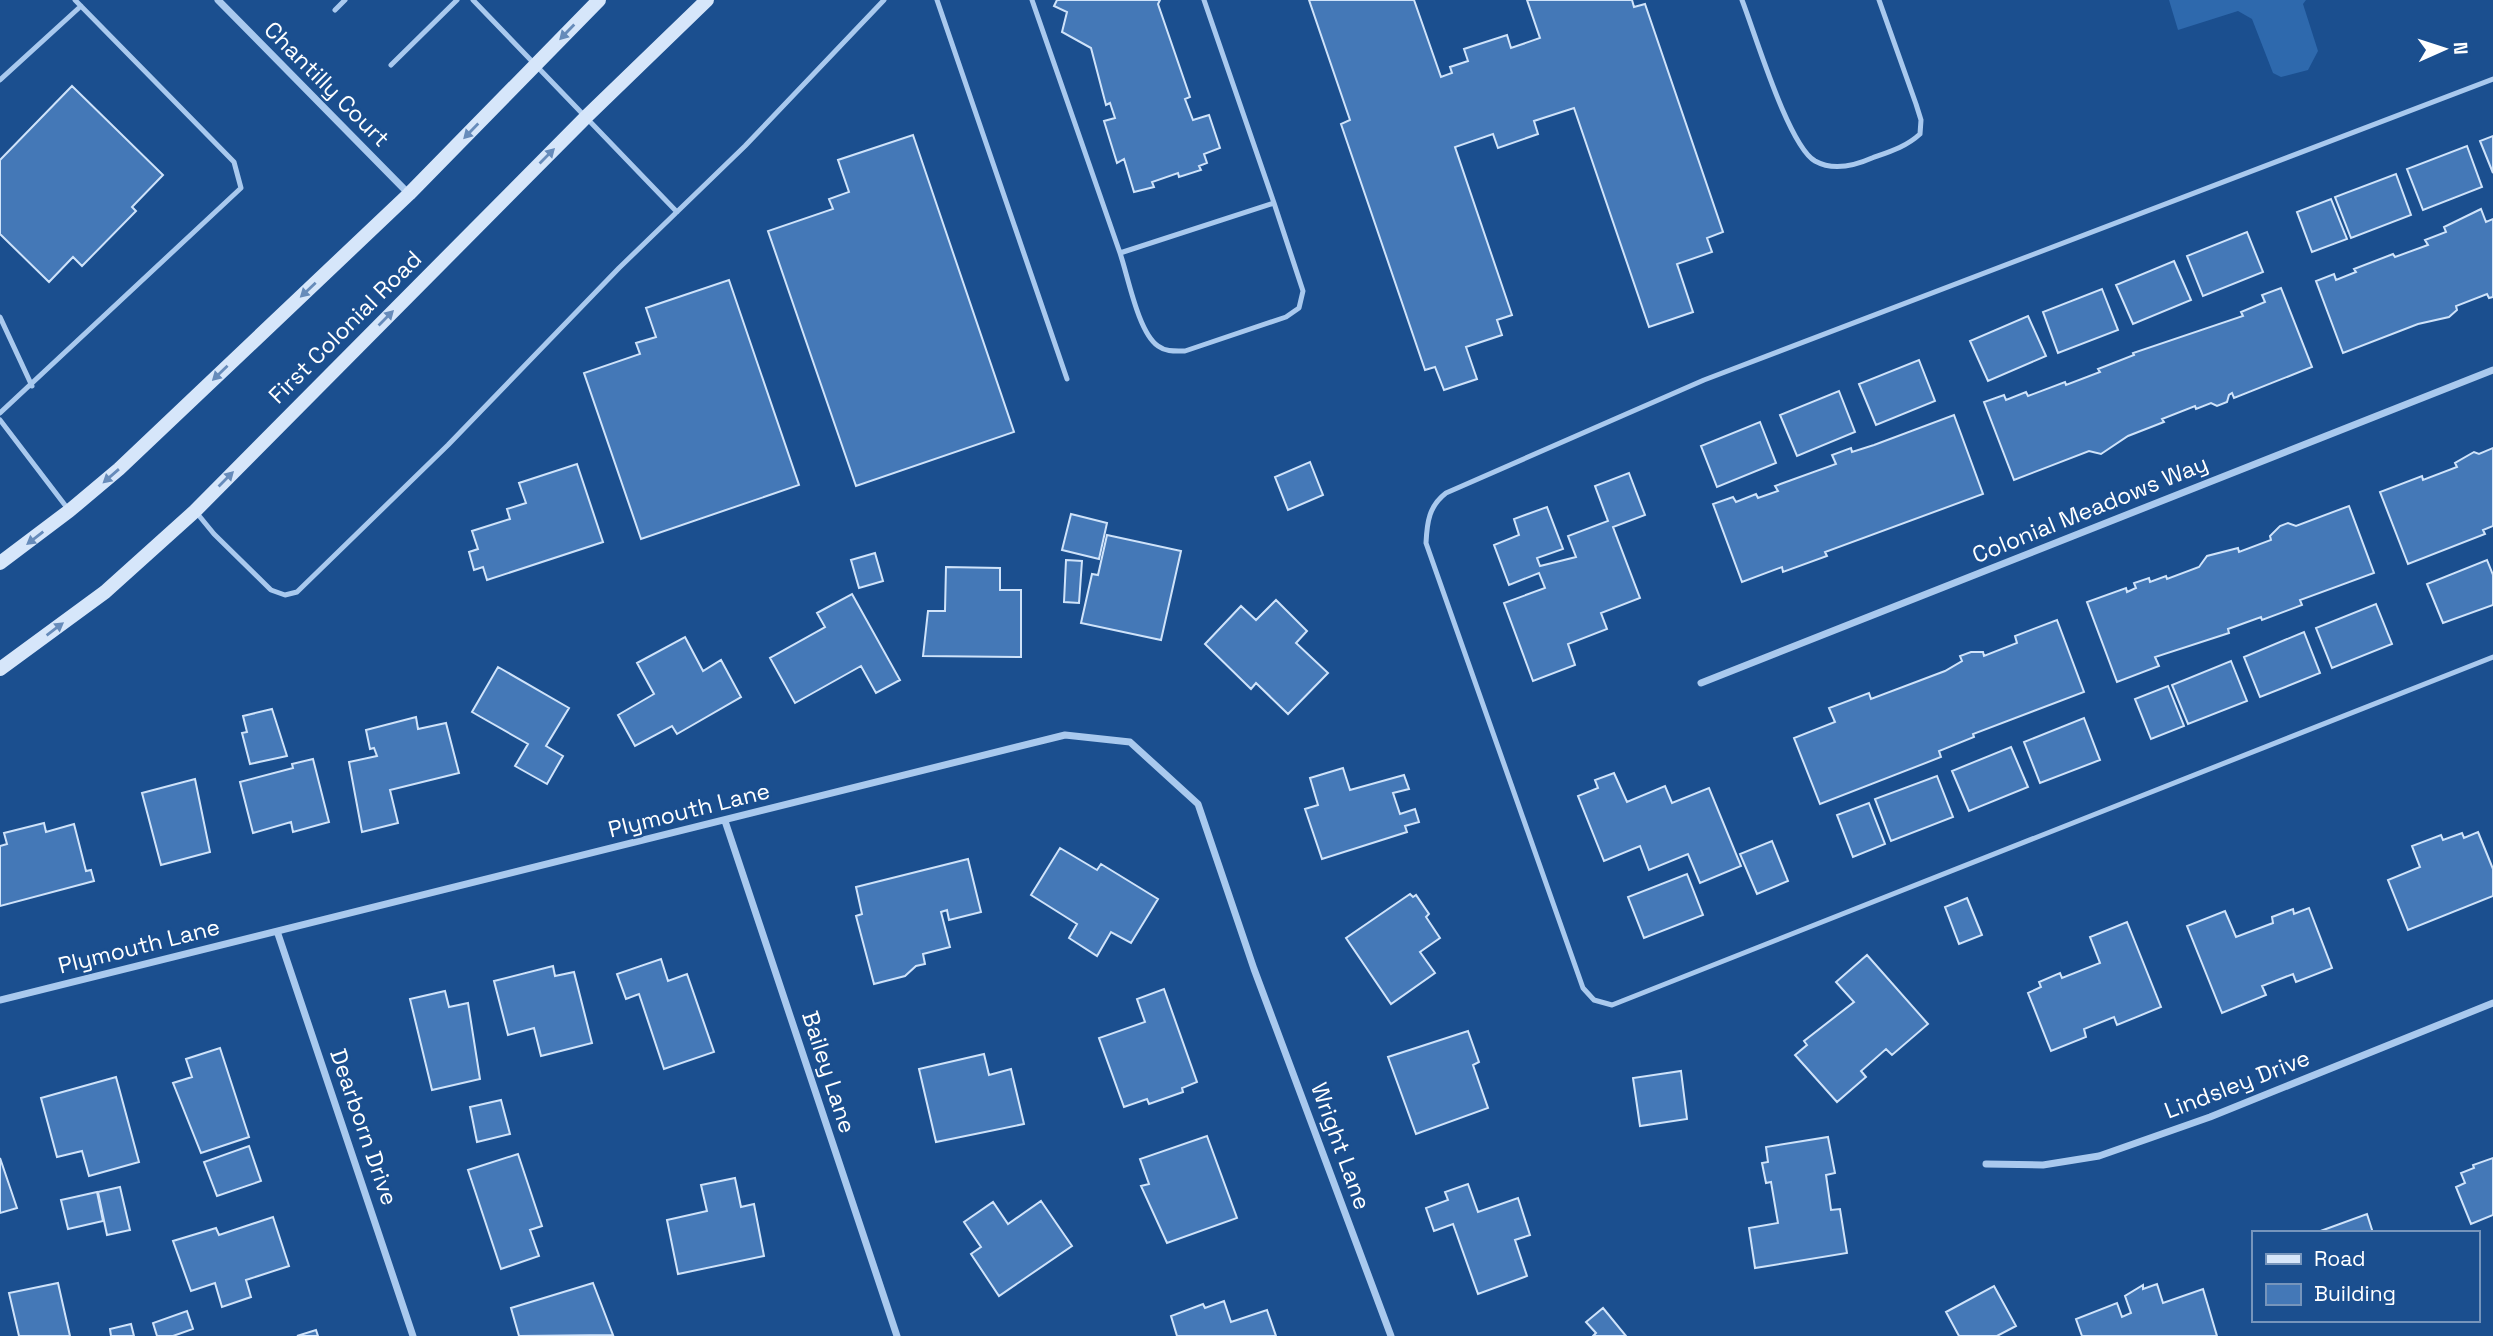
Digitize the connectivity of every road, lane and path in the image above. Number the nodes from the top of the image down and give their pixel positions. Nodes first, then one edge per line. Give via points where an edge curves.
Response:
1 (75, 0) edge
2 (218, 0) edge
3 (345, 0) edge
4 (457, 0) edge
5 (473, 0) edge
6 (599, 0) edge
7 (707, 0) edge
8 (884, 0) edge
9 (937, 0) edge
10 (1032, 0) edge
11 (1204, 0) edge
12 (1742, 0) edge
13 (1879, 0) edge
14 (82, 6) junction
15 (335, 10) dead end
16 (536, 64) junction
17 (391, 65) dead end
18 (2493, 79) edge
19 (0, 80) edge
20 (587, 116) junction
21 (409, 194) junction
22 (1274, 203) junction
23 (677, 212) junction
24 (1120, 253) junction
25 (0, 317) edge
26 (2493, 370) edge
27 (1067, 379) dead end
28 (32, 386) junction
29 (0, 413) edge
30 (0, 420) edge
31 (69, 511) junction
32 (195, 511) junction
33 (0, 563) edge
34 (2493, 657) edge
35 (0, 669) edge
36 (1701, 683) dead end
37 (725, 821) junction
38 (277, 931) junction
39 (1254, 969) joint
40 (0, 1000) edge
41 (2493, 1003) edge
42 (1986, 1164) dead end
43 (413, 1336) edge
44 (897, 1336) edge
45 (1391, 1336) edge

1 - 14 lane
2 - 21 street, Chantilly Court
3 - 15 lane
4 - 17 lane
5 - 16 lane
6 -> 16 main road
7 - 20 main road, First Colonial Road
8 - 23 lane
9 - 27 lane
10 - 24 lane
11 - 22 lane
12 - 13 lane via 1800,146 1814,161 1835,167 1858,164 1910,143 1920,134 1921,120
14 - 19 lane
14 - 28 lane via 234,162 241,188
16 - 20 lane
16 -> 21 main road
18 - 34 lane via 1704,380 1446,493 1427,520 1426,543 1583,988 1594,1000 1612,1005
20 - 23 lane
32 -> 20 main road, First Colonial Road
21 -> 31 main road
22 - 24 lane
22 - 24 lane via 1303,291 1299,307 1286,317 1185,351 1170,352 1156,345 1143,326
23 - 32 lane via 449,445 297,592 285,595 271,590
25 - 28 lane
26 - 36 street, Colonial Meadows Way
28 - 29 lane
30 - 31 lane
31 -> 33 main road
35 -> 32 main road, First Colonial Road via 105,592
37 - 38 street, Plymouth Lane
37 - 39 street, Plymouth Lane via 1065,735 1130,742 1198,804
37 - 44 street, Bailey Lane
38 - 40 street, Plymouth Lane
38 - 43 street, Dearborn Drive
39 - 45 street, Wright Lane
41 - 42 street, Lindsley Drive via 2099,1156 2043,1165

